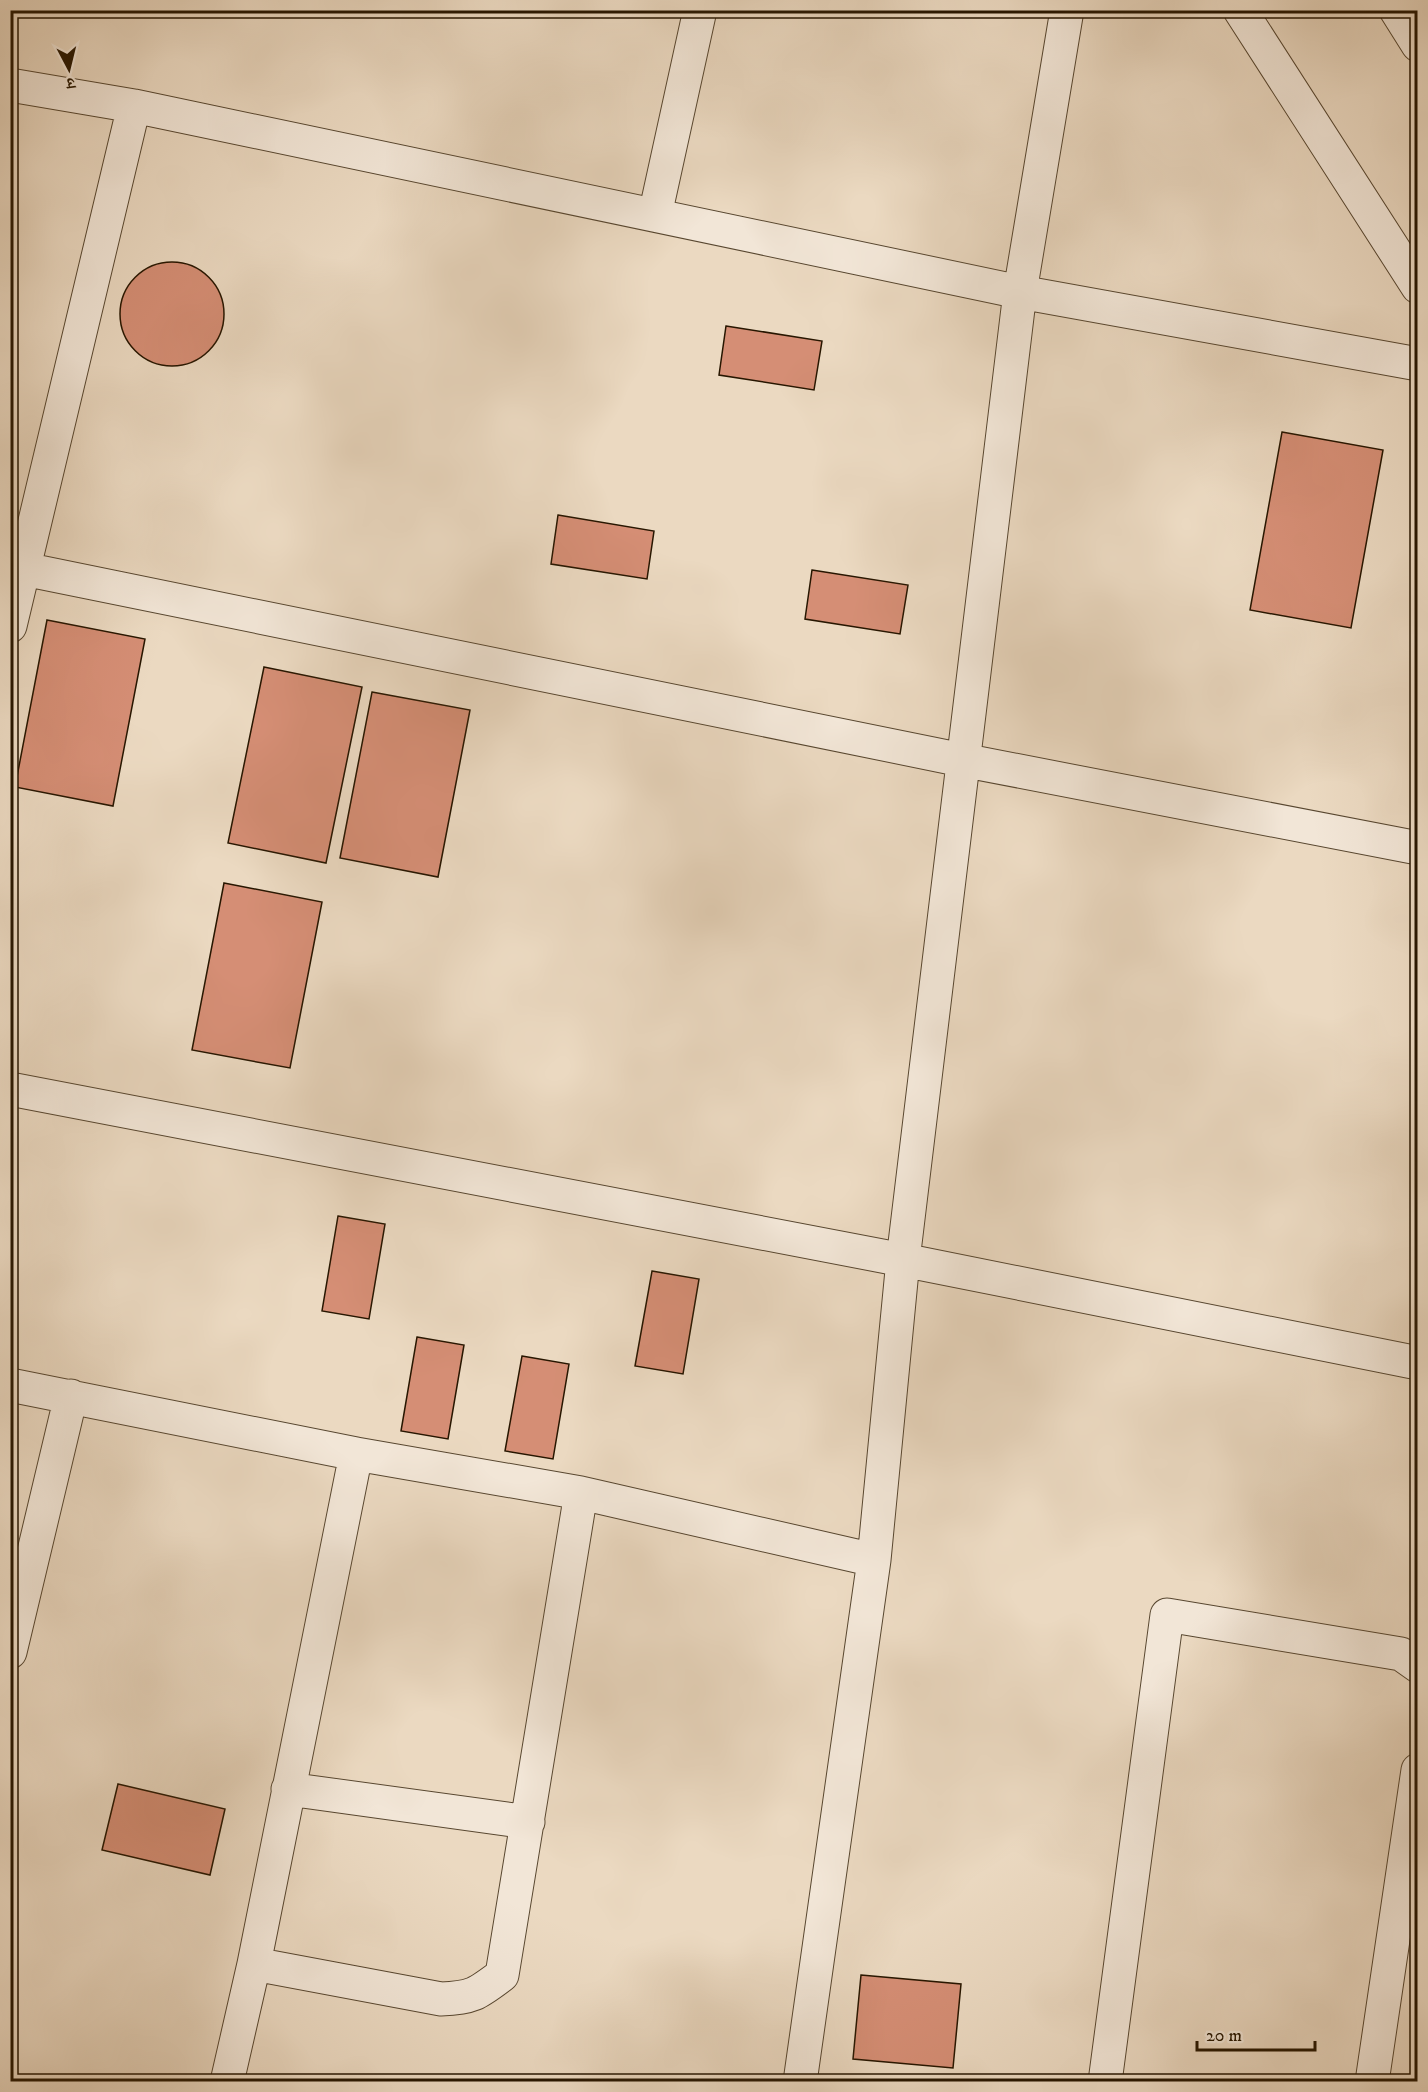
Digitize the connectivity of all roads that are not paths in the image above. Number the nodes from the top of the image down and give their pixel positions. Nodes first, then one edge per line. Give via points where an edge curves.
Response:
1 (700, 10) edge
2 (1067, 10) edge
3 (1240, 10) edge
4 (1396, 10) edge
5 (1418, 45) edge
6 (10, 85) edge
7 (134, 106) junction
8 (655, 215) junction
9 (1418, 286) edge
10 (1020, 292) junction
11 (1418, 364) edge
12 (24, 569) junction
13 (10, 626) edge
14 (962, 760) junction
15 (1418, 848) edge
16 (10, 1089) edge
17 (903, 1260) junction
18 (1418, 1363) edge
19 (10, 1385) edge
20 (70, 1395) junction
21 (356, 1454) junction
22 (581, 1493) junction
23 (874, 1560) junction
24 (10, 1652) edge
25 (1418, 1666) edge
26 (1418, 1770) edge
27 (288, 1789) junction
28 (528, 1822) junction
29 (254, 1964) junction
30 (227, 2082) edge
31 (800, 2082) edge
32 (1105, 2082) edge
33 (1372, 2082) edge

1 - 8 street
2 - 10 street
3 - 9 street
4 - 5 street
6 - 7 street
7 - 8 street
7 - 12 street
8 - 10 street
10 - 11 street
10 - 14 street
12 - 13 street
12 - 14 street
14 - 15 street
14 - 17 street
16 - 17 street
17 - 18 street
17 - 23 street
19 - 20 street
20 - 21 street
20 - 24 street
21 - 22 street
21 - 27 street
22 - 23 street
22 - 28 street
23 - 31 street
25 - 32 street via 1401,1654 1167,1616
26 - 33 street
27 - 28 street
27 - 29 street
28 - 29 street via 502,1975 478,1994 441,1999
29 - 30 street

